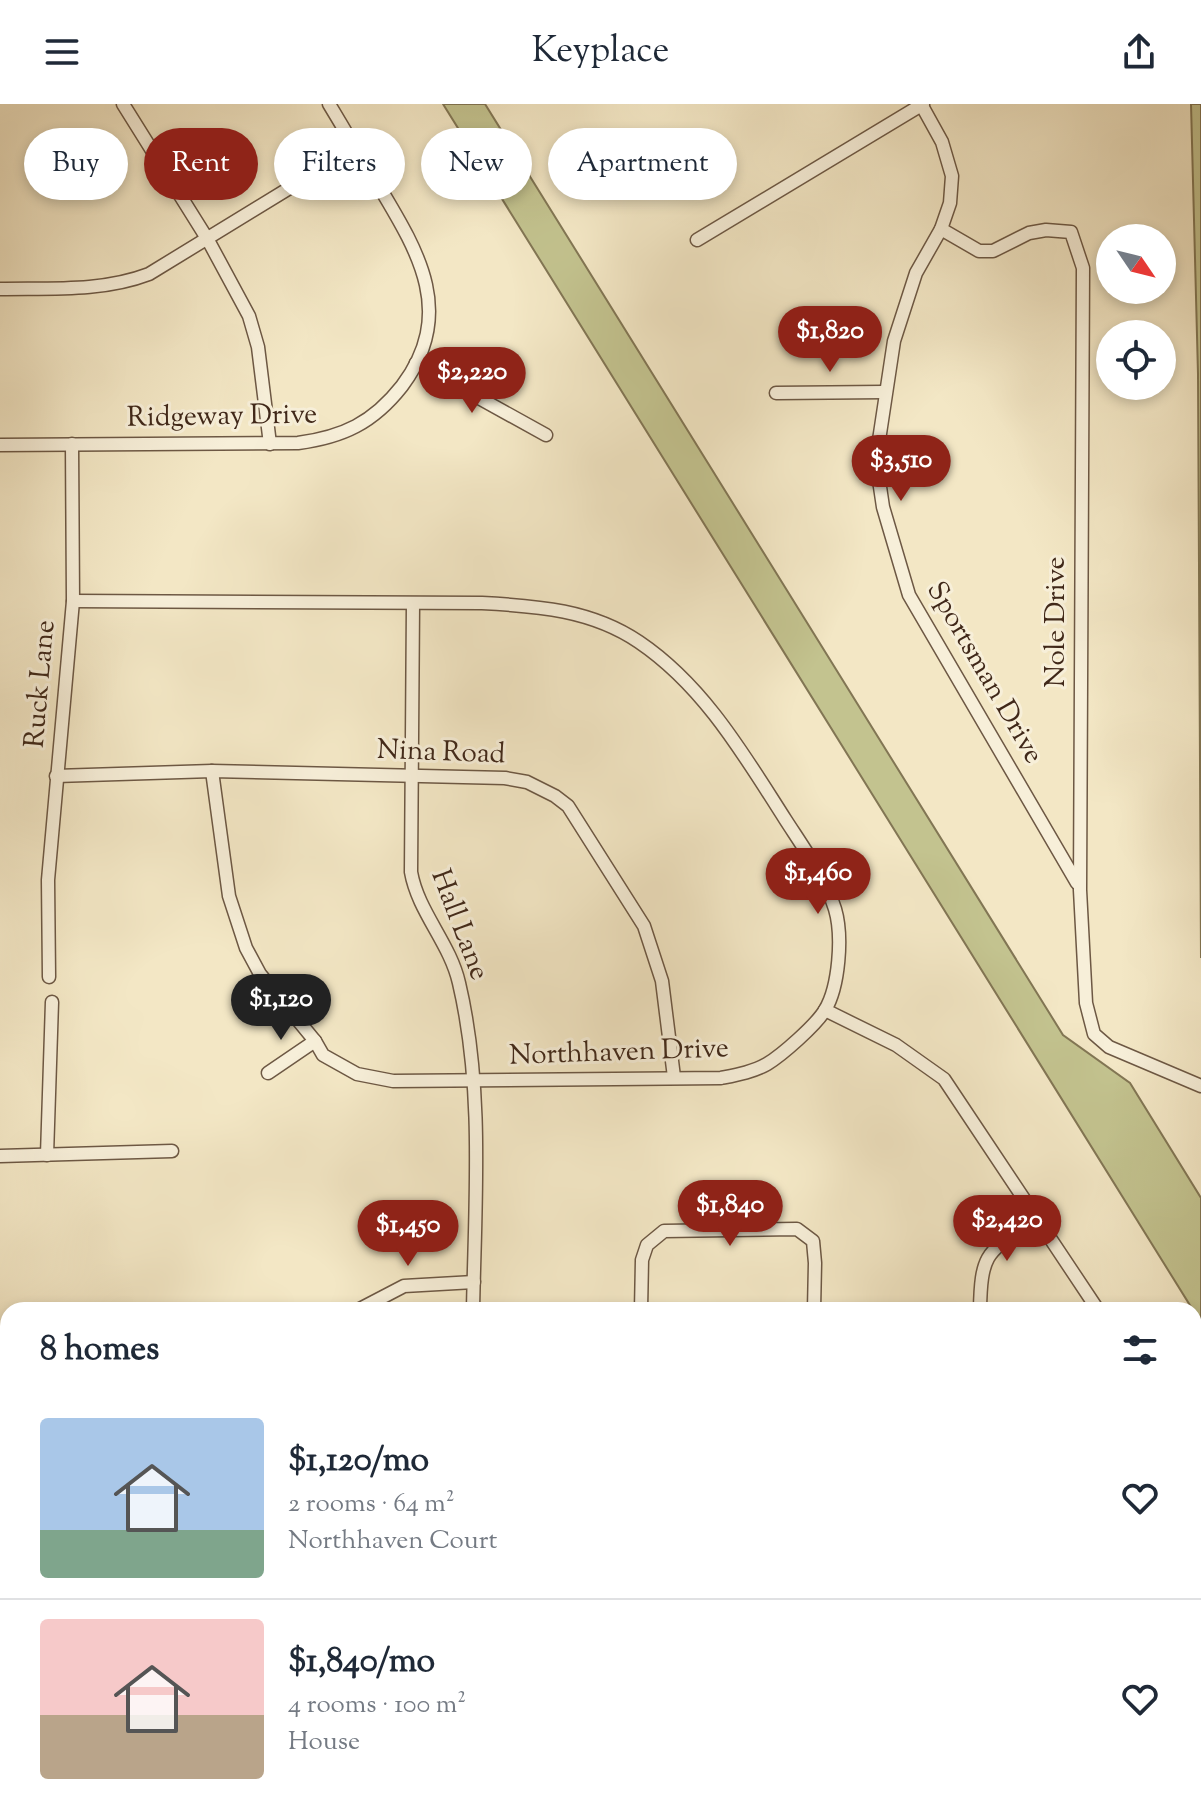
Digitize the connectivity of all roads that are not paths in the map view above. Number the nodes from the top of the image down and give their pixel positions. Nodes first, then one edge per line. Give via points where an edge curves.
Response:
1 (123, 104) edge
2 (329, 104) edge
3 (922, 104) edge
4 (343, 128) edge
5 (274, 199) edge
6 (387, 200) edge
7 (941, 229) junction
8 (208, 240) junction
9 (697, 240) dead end
10 (0, 289) edge
11 (416, 363) junction
12 (884, 392) junction
13 (776, 393) dead end
14 (546, 435) dead end
15 (72, 444) junction
16 (270, 444) junction
17 (0, 445) edge
18 (73, 601) junction
19 (413, 604) junction
20 (212, 771) junction
21 (410, 775) junction
22 (56, 776) junction
23 (1080, 890) junction
24 (49, 977) dead end
25 (52, 1002) dead end
26 (825, 1010) junction
27 (315, 1041) junction
28 (268, 1073) dead end
29 (674, 1077) junction
30 (474, 1081) junction
31 (1201, 1086) edge
32 (172, 1151) dead end
33 (47, 1155) junction
34 (0, 1156) edge
35 (1038, 1219) junction
36 (474, 1282) junction
37 (373, 1302) edge
38 (473, 1302) edge
39 (641, 1302) edge
40 (814, 1302) edge
41 (980, 1302) edge
42 (1093, 1302) edge

1 - 8 street
2 - 4 street, Ridgeway Drive
3 - 7 street, Sportsman Drive via 952,176
3 - 9 street
5 - 8 street
6 - 11 street, Ridgeway Drive via 413,243 428,287 426,334
7 - 12 street, Sportsman Drive via 916,273
7 - 23 street, Nole Drive via 979,251 993,251 1029,233 1071,232 1083,268
8 - 10 street via 132,281
8 - 16 street via 249,316
11 - 14 street
11 - 16 street, Ridgeway Drive via 395,395 357,427 331,438
12 - 13 street
12 - 23 street, Sportsman Drive via 876,460 883,507 909,595
15 - 16 street, Ridgeway Drive
15 - 17 street, Ridgeway Drive
15 - 18 street, Ruck Lane
18 - 19 street, Northhaven Drive
18 - 22 street, Ruck Lane
19 - 21 street, Hall Lane
19 - 26 street, Northhaven Drive via 482,603 568,611 637,640 669,664 728,729 817,869 840,937 839,965
20 - 21 street, Nina Road
20 - 22 street, Nina Road
20 - 27 street, Northhaven Drive via 229,896 246,948 260,974
21 - 29 street, Nina Road via 527,782 568,806 652,946 662,981
21 - 30 street, Hall Lane via 411,872 459,980
22 - 24 street, Ruck Lane via 48,880
23 - 31 street, Nole Drive via 1086,1003 1094,1034 1109,1047
25 - 33 street
26 - 29 street, Northhaven Drive via 766,1065 721,1078
26 - 35 street via 896,1045 944,1079
27 - 28 street
27 - 30 street, Northhaven Drive via 323,1055 357,1074 393,1081
29 - 30 street, Northhaven Drive
30 - 36 street, Hall Lane
32 - 33 street
33 - 34 street
35 - 41 street via 987,1255
35 - 42 street
36 - 37 street via 404,1286
36 - 38 street, Hall Lane
39 - 40 street via 642,1260 647,1245 664,1231 797,1229 813,1241

